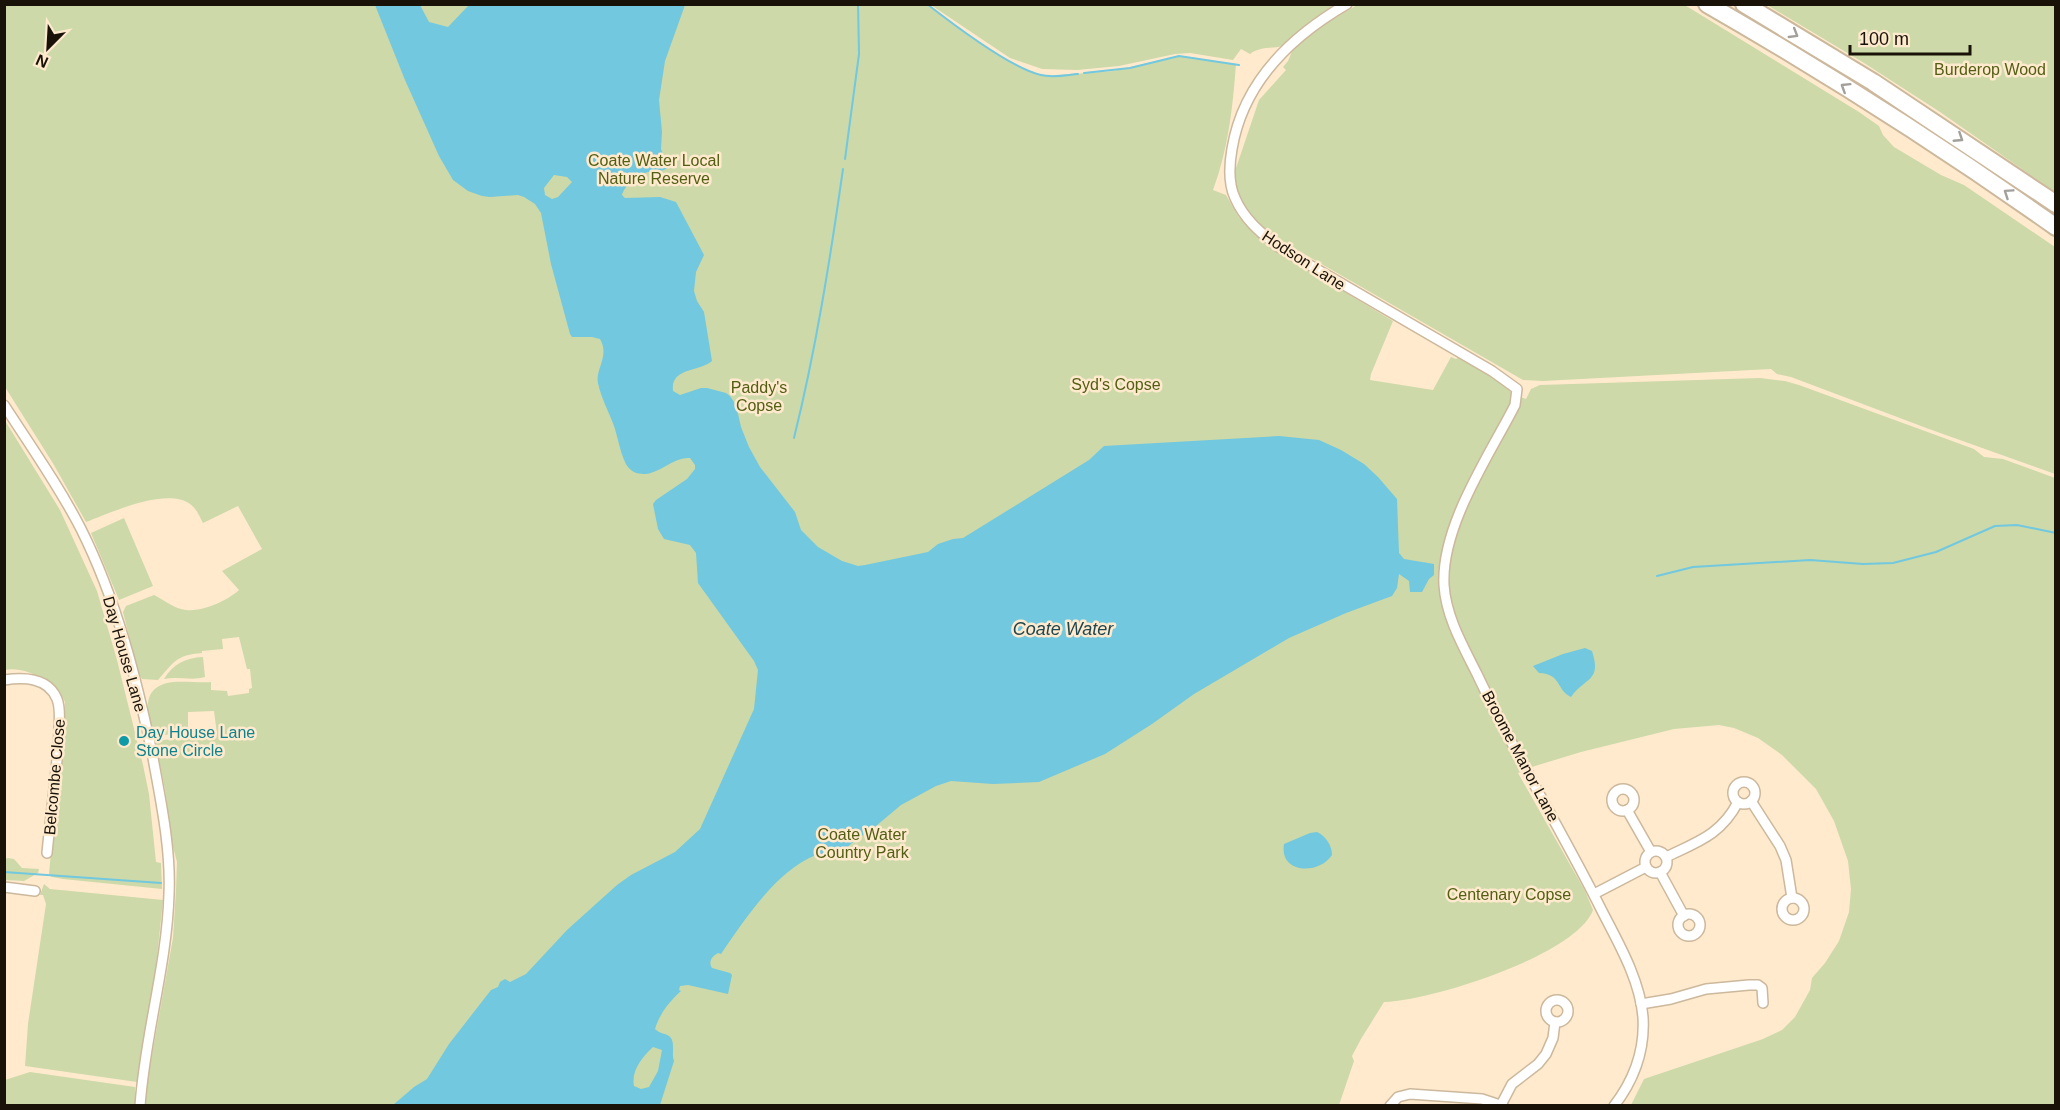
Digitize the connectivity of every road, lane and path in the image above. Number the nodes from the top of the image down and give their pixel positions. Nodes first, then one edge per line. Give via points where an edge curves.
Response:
1 (1347, 4) edge
2 (1707, 4) edge
3 (1744, 4) edge
4 (2055, 204) edge
5 (2055, 227) edge
6 (4, 405) edge
7 (1515, 405) joint
8 (4, 680) edge
9 (1751, 801) junction
10 (1738, 802) junction
11 (1627, 810) dead end
12 (44, 847) dead end
13 (1651, 852) junction
14 (1666, 857) junction
15 (1646, 867) junction
16 (1660, 872) junction
17 (4, 887) edge
18 (38, 890) dead end
19 (1594, 894) junction
20 (1792, 898) dead end
21 (1684, 916) dead end
22 (1763, 1003) dead end
23 (1641, 1004) junction
24 (1555, 1022) dead end
25 (1502, 1105) edge
26 (140, 1106) edge
27 (1390, 1106) edge
28 (1614, 1106) edge

1 - 7 street, Hodson Lane via 1297,38 1258,80 1233,139 1229,176 1234,196 1252,224 1277,246 1515,387
5 -> 2 highway via 1886,112
3 -> 4 highway via 1873,82
6 - 26 street, Day House Lane via 65,500 102,574 128,653 156,774 168,862 169,904
7 - 19 street, Broome Manor Lane via 1456,521 1447,554 1446,597 1460,641 1503,729
8 - 12 street, Belcombe Close via 37,680 57,699 58,749
9 - 10 street
9 - 10 street via 1754,790 1750,784 1741,782 1733,791
9 - 20 street via 1786,860
10 - 14 street via 1719,829
11 - 13 street
13 - 14 street
13 - 15 street via 1645,860
14 - 16 street
15 - 16 street via 1653,873
15 - 19 street
16 - 21 street
17 - 18 street
19 - 23 street, Broome Manor Lane via 1631,971
22 - 23 street via 1762,988 1749,985 1698,990
23 - 28 street, Broome Manor Lane via 1643,1030 1638,1063
24 - 25 street via 1546,1054 1512,1084
25 - 27 street via 1482,1099 1410,1094 1398,1096

